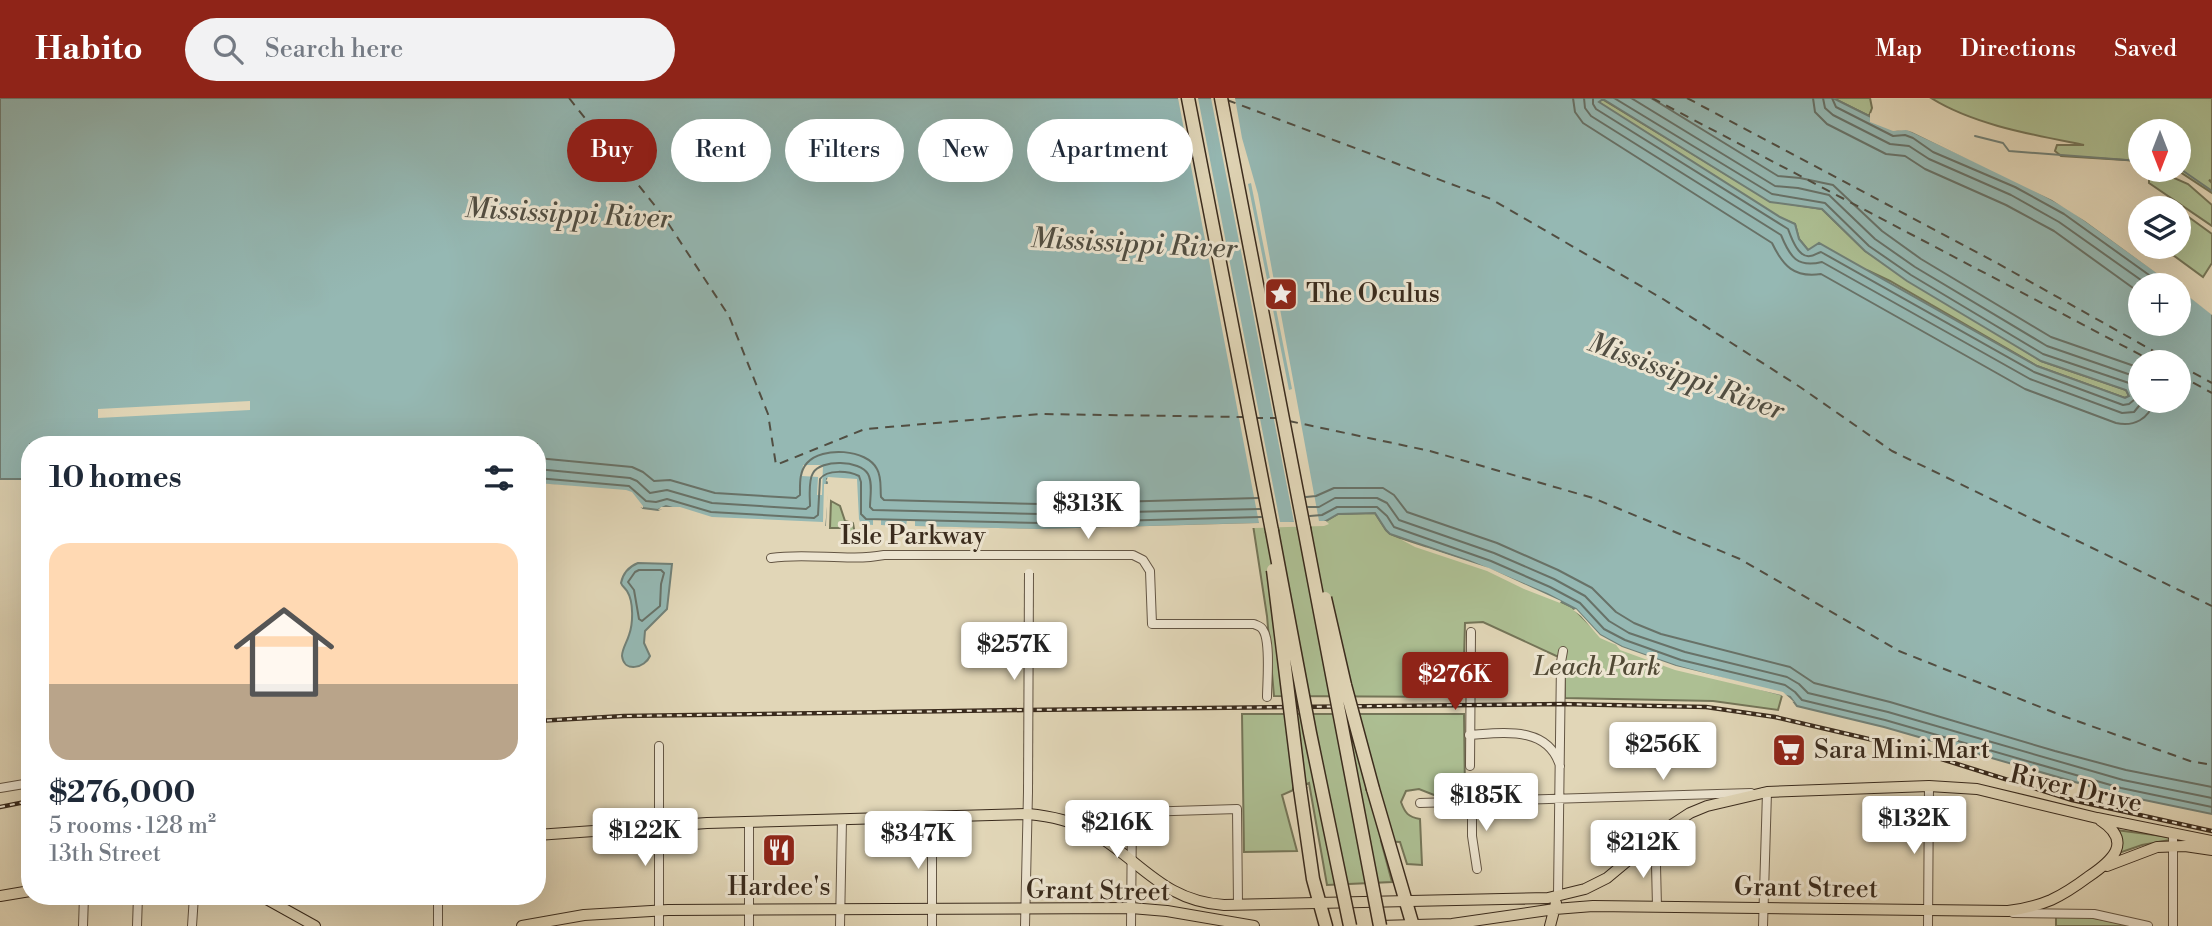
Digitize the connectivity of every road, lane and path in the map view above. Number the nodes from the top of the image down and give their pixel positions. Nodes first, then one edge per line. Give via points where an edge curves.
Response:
1 (1188, 98) edge
2 (1221, 98) edge
3 (1304, 528) junction
4 (1272, 531) junction
5 (1028, 556) junction
6 (771, 558) dead end
7 (1471, 632) dead end
8 (1563, 651) dead end
9 (1267, 697) dead end
10 (1469, 735) junction
11 (1561, 736) junction
12 (1543, 742) junction
13 (659, 746) dead end
14 (1470, 766) dead end
15 (1560, 766) junction
16 (21, 784) edge
17 (1929, 786) junction
18 (0, 788) edge
19 (1767, 792) junction
20 (1559, 799) junction
21 (1472, 802) junction
22 (1420, 803) dead end
23 (1132, 812) junction
24 (1110, 813) dead end
25 (1028, 814) junction
26 (932, 817) junction
27 (2097, 818) junction
28 (842, 819) junction
29 (749, 821) junction
30 (660, 825) junction
31 (2173, 833) junction
32 (546, 834) edge
33 (2212, 841) edge
34 (2173, 846) junction
35 (1644, 848) junction
36 (2212, 849) edge
37 (1132, 863) junction
38 (2103, 867) junction
39 (1477, 869) dead end
40 (21, 892) edge
41 (1558, 895) junction
42 (0, 896) edge
43 (1406, 902) junction
44 (1319, 903) junction
45 (84, 905) edge
46 (138, 905) edge
47 (193, 905) edge
48 (277, 905) edge
49 (438, 905) edge
50 (1238, 905) junction
51 (1657, 907) junction
52 (1131, 908) junction
53 (1764, 908) junction
54 (750, 909) junction
55 (841, 909) junction
56 (1555, 909) junction
57 (932, 910) junction
58 (659, 911) junction
59 (1026, 911) junction
60 (1928, 911) junction
61 (1984, 911) junction
62 (578, 921) edge
63 (1237, 925) edge
64 (83, 926) edge
65 (137, 926) edge
66 (192, 926) edge
67 (315, 926) edge
68 (438, 926) edge
69 (522, 926) edge
70 (659, 926) edge
71 (750, 926) edge
72 (841, 926) edge
73 (932, 926) edge
74 (1025, 926) edge
75 (1131, 926) edge
76 (1254, 926) edge
77 (1326, 926) edge
78 (1350, 926) edge
79 (1380, 926) edge
80 (1413, 926) edge
81 (1550, 926) edge
82 (1763, 926) edge
83 (1928, 926) edge
84 (2148, 926) edge
85 (2173, 926) edge

1 - 4 highway
2 - 3 highway
3 - 43 highway, bridge
3 - 79 highway, bridge
4 - 44 highway, bridge via 1300,789
4 - 78 highway, bridge
5 - 6 street, Isle Parkway via 884,555 862,559 807,554
5 - 9 street, Isle Parkway via 1133,555 1150,571 1152,624 1254,624 1262,628
5 - 25 street, bridge
7 - 10 street
8 - 11 street
10 - 12 street via 1517,732
10 - 14 street
11 - 12 street
11 - 15 street
12 - 15 street
13 - 30 street
15 - 20 street
16 - 18 street
17 - 19 main road, River Drive
17 - 27 main road, River Drive via 1977,789
17 - 60 street
19 - 20 street
19 - 35 main road, River Drive via 1690,813
19 - 53 street
20 - 21 street
20 - 41 street
21 - 22 street
21 - 39 street
23 - 24 street
23 - 37 street
23 - 50 street via 1237,809
25 - 26 main road
25 - 37 main road via 1080,826
25 - 59 street
26 - 28 main road
26 - 57 street
27 - 31 main road, River Drive
27 - 38 main road via 2109,826 2118,842
28 - 29 main road
28 - 55 street
29 - 30 main road
29 - 54 street
30 - 32 main road
30 - 58 street
31 - 33 main road, River Drive
31 - 34 street
34 - 36 main road
34 - 38 main road via 2137,853
34 - 85 street
35 - 41 main road, River Drive via 1607,878
35 - 51 street via 1656,865
37 - 50 main road via 1188,897
37 - 52 street
38 - 61 main road via 2051,900 2008,911
40 - 42 main road
41 - 43 main road
41 - 56 main road
43 - 44 main road
43 - 80 highway
44 - 50 main road
44 - 77 highway
45 - 64 street
46 - 65 street
47 - 66 street
48 - 67 main road
49 - 68 street
51 - 53 main road, Grant Street
51 - 56 main road, Grant Street
52 - 59 main road, Grant Street
52 - 63 main road, Grant Street
52 - 75 street
53 - 60 main road, Grant Street
53 - 82 street
54 - 55 main road, Grant Street
54 - 58 main road, Grant Street
54 - 71 street
55 - 57 main road, Grant Street
55 - 72 street
56 - 80 main road, Grant Street via 1486,921
56 - 81 main road
57 - 59 main road, Grant Street
57 - 73 street
58 - 62 main road, Grant Street
58 - 70 street
59 - 74 street
60 - 61 main road, Grant Street
60 - 83 street
61 - 84 street, Grant Street via 2108,915
62 - 69 main road, Grant Street
63 - 76 main road, Grant Street
79 - 80 main road, Grant Street

